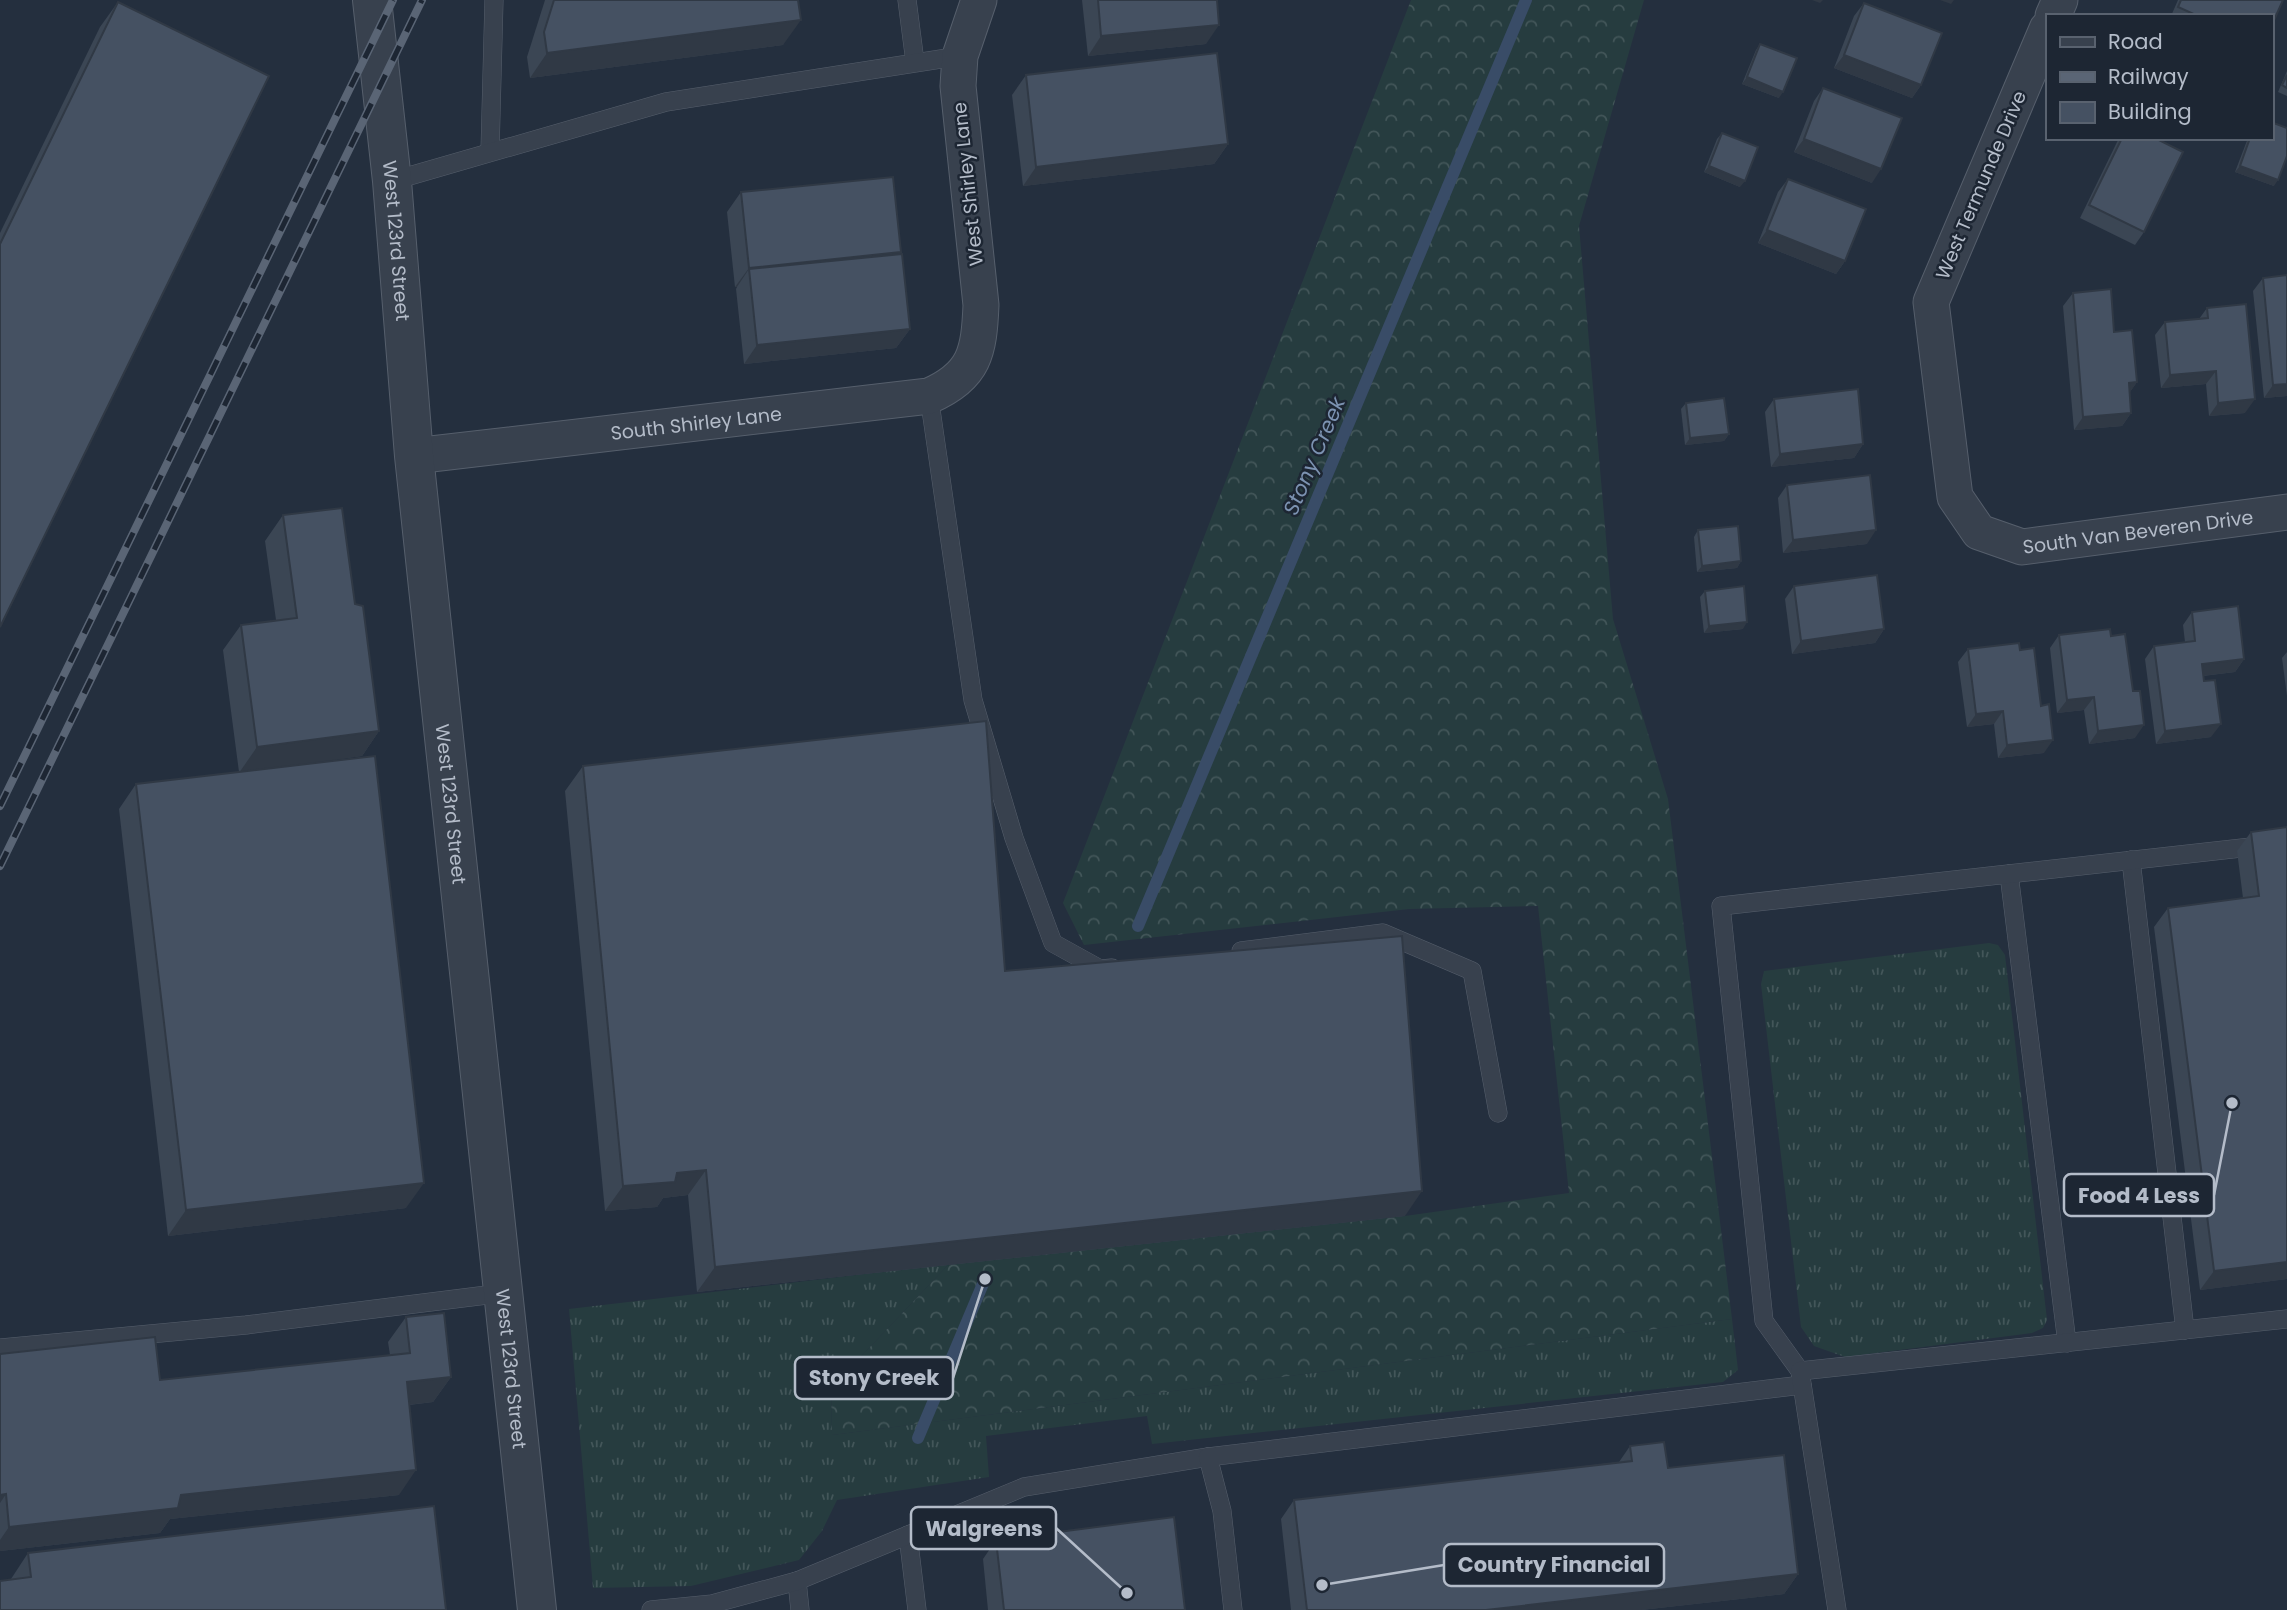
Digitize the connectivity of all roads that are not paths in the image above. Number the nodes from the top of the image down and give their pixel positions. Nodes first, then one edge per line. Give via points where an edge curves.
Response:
1 (372, 0) edge
2 (494, 0) edge
3 (907, 0) edge
4 (979, 0) edge
5 (2046, 31) edge
6 (960, 56) junction
7 (915, 62) junction
8 (490, 151) junction
9 (392, 181) junction
10 (1931, 302) joint
11 (969, 369) joint
12 (929, 396) junction
13 (414, 456) junction
14 (2287, 512) edge
15 (2287, 843) edge
16 (2131, 860) junction
17 (2009, 874) junction
18 (1222, 953) edge
19 (1127, 966) edge
20 (1498, 1113) dead end
21 (503, 1293) junction
22 (2287, 1319) edge
23 (2185, 1330) junction
24 (2067, 1343) junction
25 (0, 1348) edge
26 (1801, 1378) junction
27 (1209, 1457) junction
28 (908, 1535) junction
29 (797, 1581) junction
30 (537, 1610) edge
31 (651, 1610) edge
32 (800, 1610) edge
33 (917, 1610) edge
34 (1233, 1610) edge
35 (1838, 1610) edge

1 - 9 street, West 123rd Street
2 - 8 lane
3 - 7 lane
4 - 6 street, West Shirley Lane
5 - 10 street, West Termunde Drive
6 - 7 lane
6 - 11 street, West Shirley Lane via 958,86 981,305 980,341
7 - 8 lane via 666,102
8 - 9 lane
9 - 13 street, West 123rd Street
10 - 14 street, South Van Beveren Drive via 1955,497 1979,532 2021,547
11 - 12 street, South Shirley Lane via 949,387
12 - 13 street, South Shirley Lane
12 - 19 lane via 973,700 1014,838 1052,943 1100,969
13 - 21 street, West 123rd Street
15 - 16 lane
16 - 17 lane
16 - 23 lane
17 - 24 lane
17 - 26 lane via 1721,906 1764,1321
18 - 20 lane via 1383,933 1472,971
21 - 25 lane via 246,1325
21 - 30 street, West 123rd Street
22 - 23 lane
23 - 24 lane
24 - 26 lane
26 - 27 lane
26 - 35 lane
27 - 28 lane via 1024,1486
27 - 34 lane via 1222,1511
28 - 29 lane
28 - 33 lane
29 - 31 lane via 712,1604
29 - 32 lane

